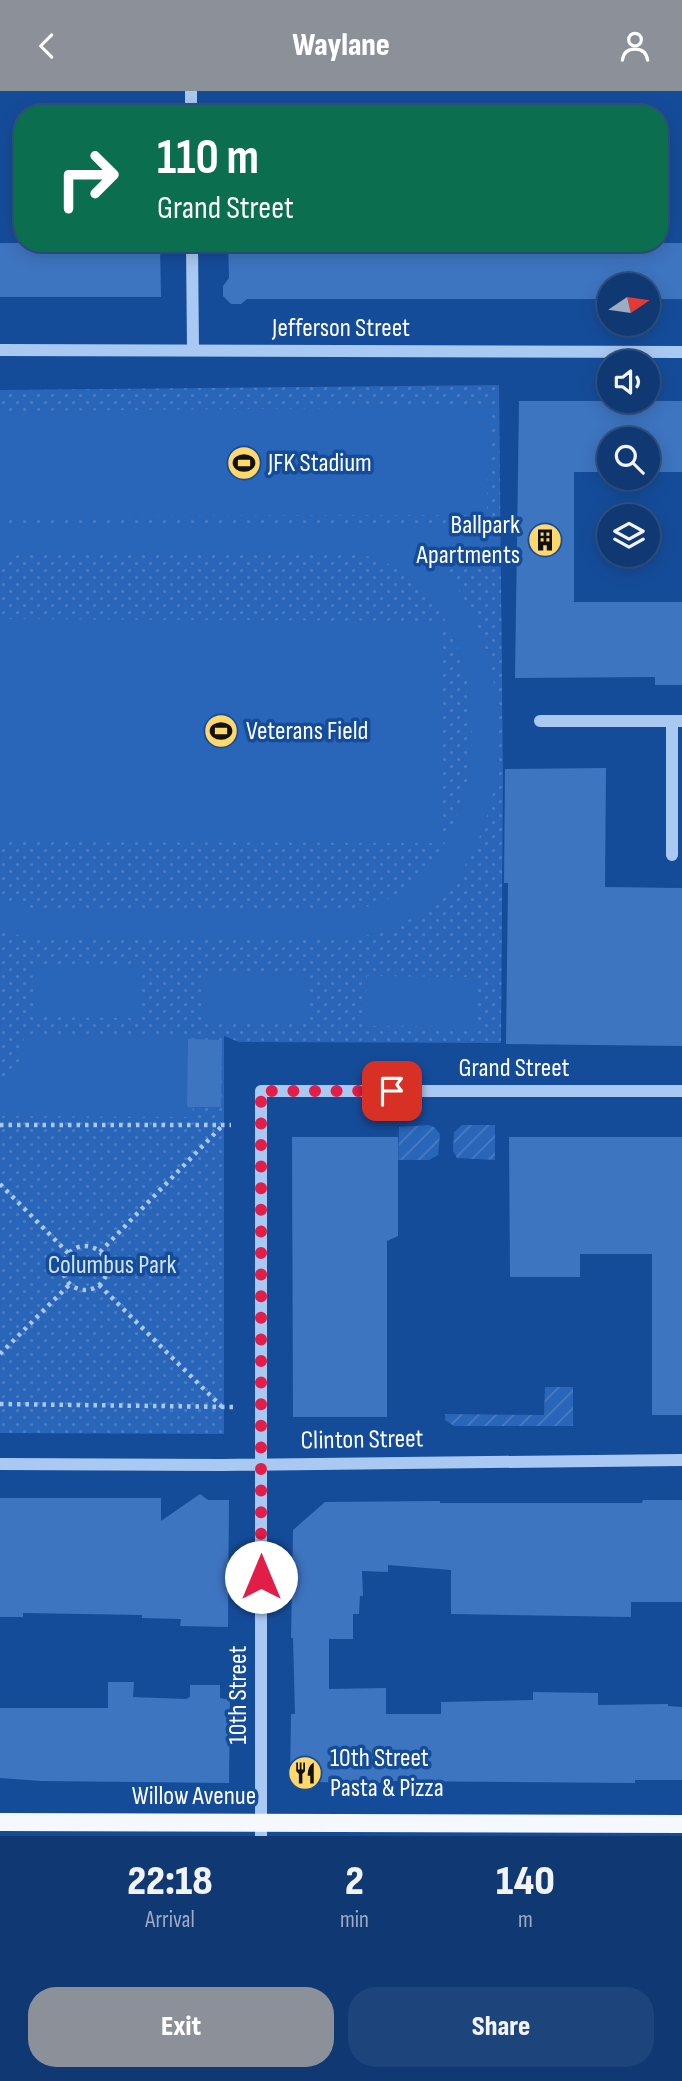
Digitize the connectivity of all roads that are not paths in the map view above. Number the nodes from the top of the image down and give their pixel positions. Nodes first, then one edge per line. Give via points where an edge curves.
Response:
1 (192, 252) edge
2 (0, 350) edge
3 (193, 351) junction
4 (682, 352) edge
5 (540, 721) dead end
6 (677, 721) edge
7 (672, 855) dead end
8 (261, 1091) joint
9 (682, 1091) edge
10 (682, 1460) edge
11 (0, 1464) edge
12 (260, 1465) junction
13 (0, 1822) edge
14 (682, 1824) edge
15 (261, 1829) edge

1 - 3 street
2 - 3 street, Jefferson Street
3 - 4 street, Jefferson Street
5 - 6 street
6 - 7 street
8 - 9 street, Grand Street
8 - 12 street, 10th Street
10 - 12 street, Clinton Street
11 - 12 street, Clinton Street
12 - 15 street, 10th Street
13 - 15 main road, Willow Avenue
14 - 15 main road, Willow Avenue

